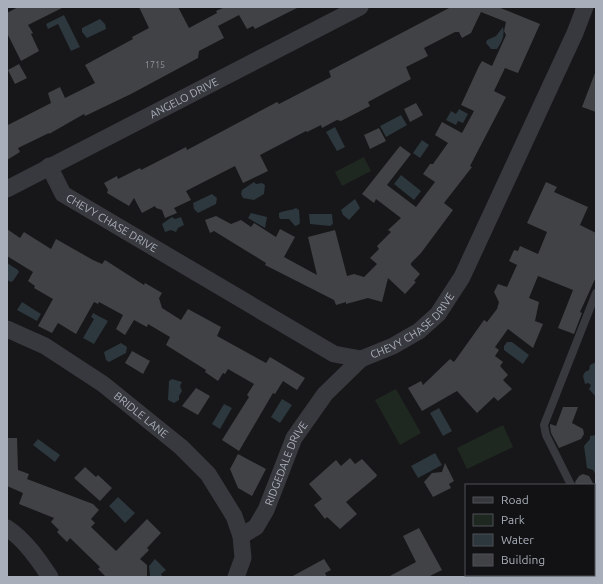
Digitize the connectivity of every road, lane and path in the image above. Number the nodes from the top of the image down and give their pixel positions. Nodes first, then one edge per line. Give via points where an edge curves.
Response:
1 (360, 7) edge
2 (585, 10) edge
3 (49, 166) junction
4 (7, 189) edge
5 (596, 293) edge
6 (7, 329) edge
7 (361, 359) junction
8 (570, 484) edge
9 (7, 528) edge
10 (242, 536) junction
11 (50, 577) edge
12 (236, 577) edge

1 - 3 street, ANGELO DRIVE
2 - 7 street, CHEVY CHASE DRIVE via 462,277 438,314 419,331 393,346
3 - 4 street, ANGELO DRIVE
3 - 7 street, CHEVY CHASE DRIVE via 63,194 334,354
5 - 8 lane via 544,425 546,435
6 - 10 street, BRIDLE LANE via 45,346 103,384 181,447 208,474 234,516
7 - 10 street, RIDGEDALE DRIVE via 325,394 294,438 266,510 256,527
9 - 11 street via 36,557
10 - 12 street via 243,558

